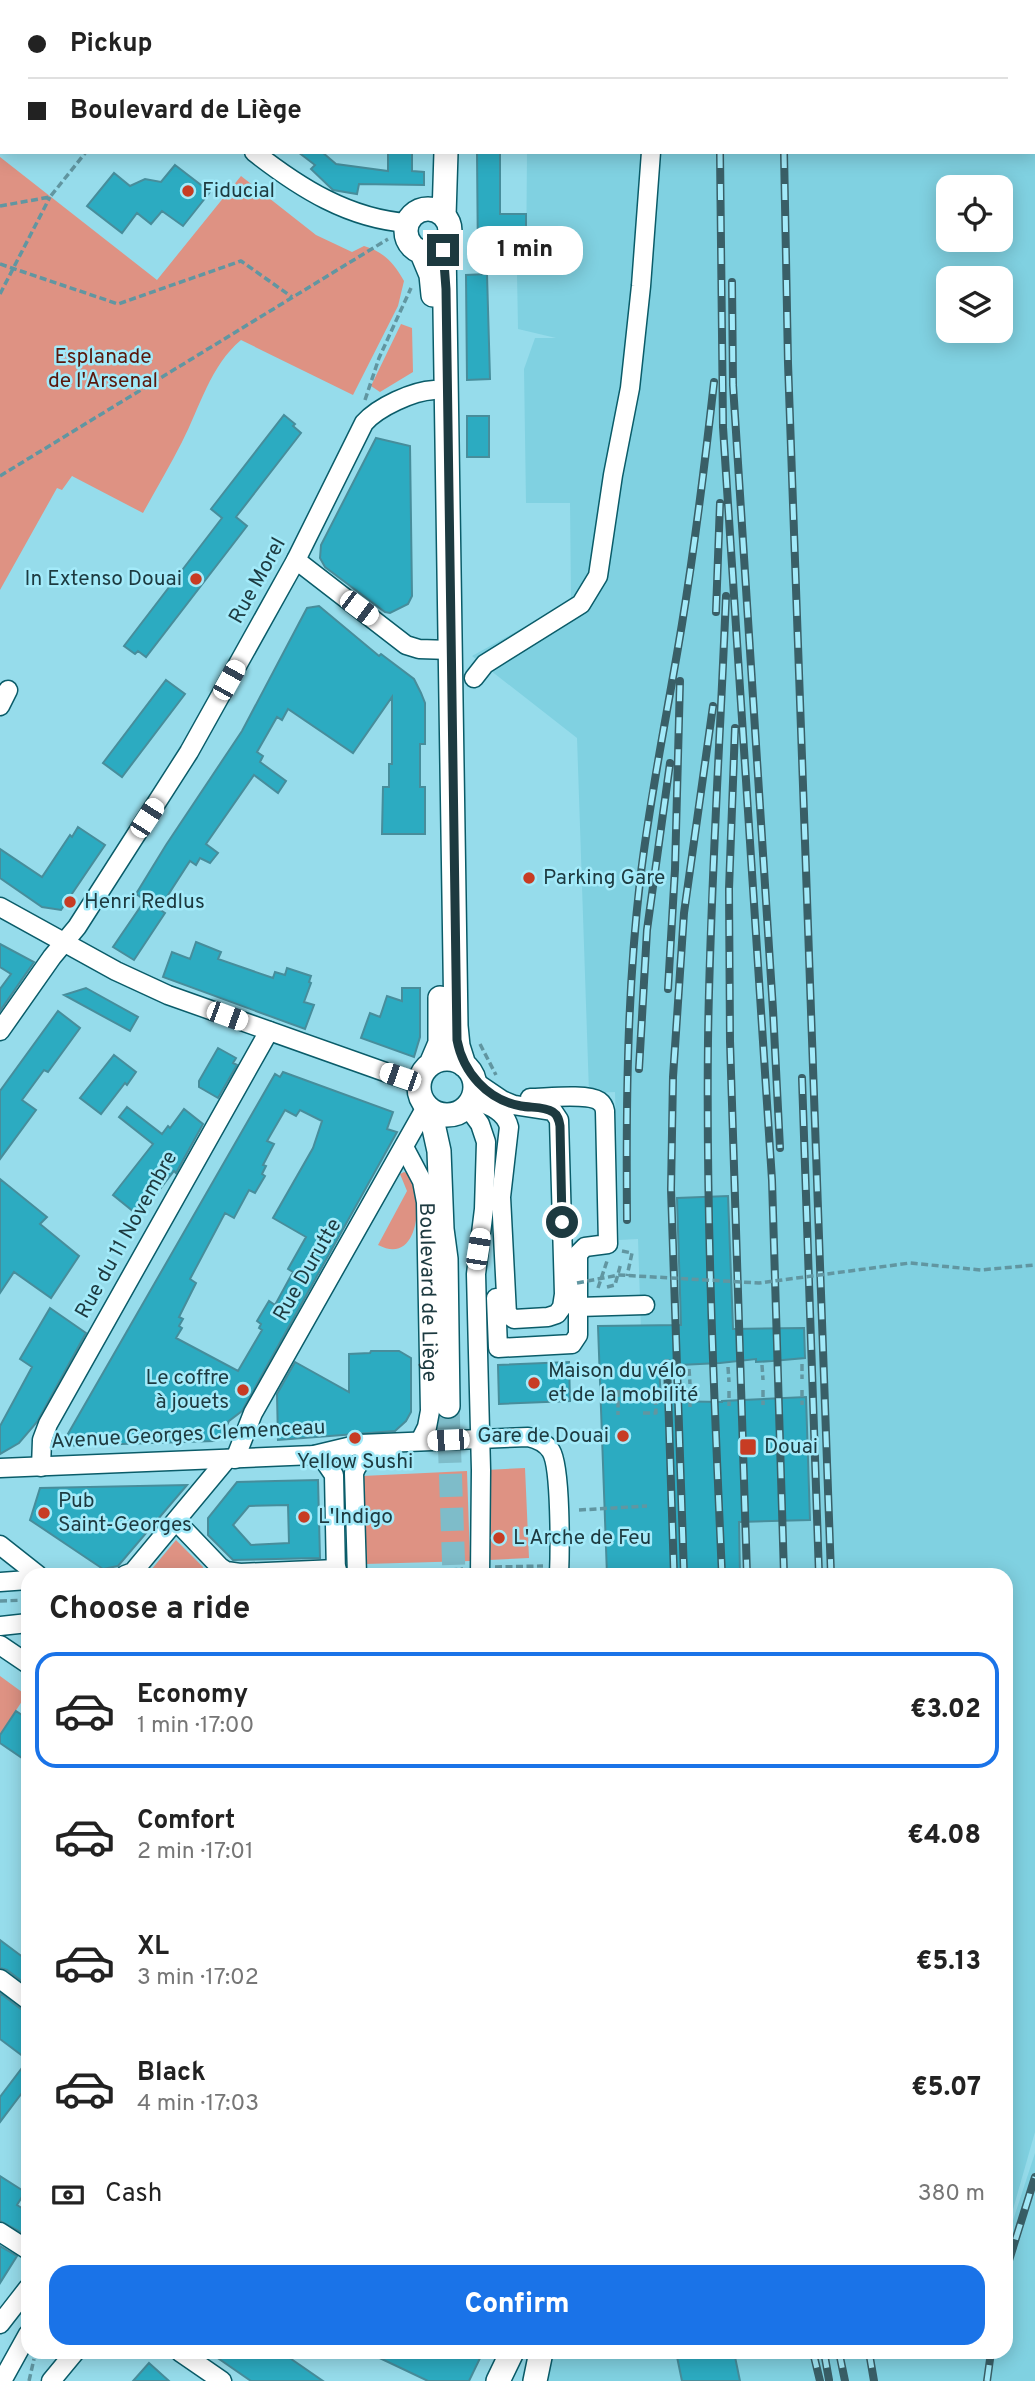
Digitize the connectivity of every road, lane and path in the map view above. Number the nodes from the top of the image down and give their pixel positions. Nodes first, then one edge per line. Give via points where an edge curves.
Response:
1 (84, 154) edge
2 (257, 154) edge
3 (432, 154) edge
4 (445, 154) edge
5 (651, 154) edge
6 (50, 197) junction
7 (0, 206) edge
8 (421, 227) junction
9 (0, 264) edge
10 (13, 270) junction
11 (411, 287) dead end
12 (0, 294) edge
13 (292, 297) junction
14 (434, 390) junction
15 (365, 423) junction
16 (0, 476) edge
17 (296, 560) junction
18 (443, 650) junction
19 (474, 678) dead end
20 (8, 690) dead end
21 (0, 706) edge
22 (0, 907) edge
23 (64, 942) junction
24 (0, 1031) edge
25 (269, 1031) junction
26 (425, 1074) junction
27 (467, 1093) junction
28 (502, 1100) junction
29 (428, 1108) junction
30 (404, 1147) junction
31 (502, 1225) junction
32 (446, 1259) junction
33 (1035, 1265) edge
34 (629, 1268) dead end
35 (619, 1275) junction
36 (627, 1276) junction
37 (578, 1283) dead end
38 (598, 1288) dead end
39 (645, 1305) dead end
40 (578, 1307) junction
41 (802, 1364) dead end
42 (762, 1365) dead end
43 (728, 1367) dead end
44 (690, 1369) dead end
45 (802, 1379) dead end
46 (763, 1381) dead end
47 (729, 1382) dead end
48 (690, 1384) dead end
49 (655, 1389) dead end
50 (618, 1390) dead end
51 (763, 1390) dead end
52 (802, 1390) dead end
53 (690, 1391) dead end
54 (729, 1391) dead end
55 (763, 1405) dead end
56 (802, 1405) dead end
57 (448, 1406) tunnel mouth
58 (729, 1406) dead end
59 (690, 1407) dead end
60 (643, 1413) dead end
61 (618, 1415) dead end
62 (420, 1441) junction
63 (373, 1443) junction
64 (479, 1443) junction
65 (314, 1455) junction
66 (231, 1459) junction
67 (41, 1466) junction
68 (0, 1468) edge
69 (647, 1506) dead end
70 (579, 1510) dead end
71 (176, 1521) junction
72 (0, 1545) edge
73 (29, 1568) edge
74 (136, 1568) edge
75 (223, 1568) edge
76 (340, 1568) edge
77 (340, 1568) edge
78 (357, 1568) edge
79 (482, 1568) edge
80 (552, 1568) edge
81 (21, 1580) edge
82 (0, 1582) edge
83 (21, 1600) edge
84 (0, 1601) edge
85 (21, 1624) edge
86 (0, 1626) edge
87 (0, 1645) edge
88 (21, 1659) edge
89 (0, 1979) edge
90 (21, 1995) edge
91 (0, 2232) edge
92 (21, 2246) edge
93 (21, 2297) edge
94 (21, 2310) edge
95 (0, 2324) edge
96 (0, 2336) edge
97 (21, 2347) edge
98 (34, 2359) edge
99 (69, 2359) edge
100 (190, 2359) edge
101 (509, 2359) edge
102 (539, 2359) edge
103 (2, 2381) edge
104 (29, 2381) edge
105 (51, 2381) edge
106 (222, 2381) edge
107 (498, 2381) edge
108 (534, 2381) edge

1 - 6 path
2 - 8 street via 318,196 365,216
3 - 8 main road via 432,187
4 - 8 main road
5 - 19 street via 630,388 598,576 581,604 485,664
6 - 7 path
6 - 10 path
8 - 13 path via 390,237
8 - 14 main road, Boulevard de Liège via 432,287
8 - 18 main road, Boulevard de Liège via 450,230 444,245
9 - 10 path
10 - 12 path
10 - 13 path via 118,304 241,261
11 - 15 path via 365,396
13 - 16 path
14 - 15 street, Rue Morel via 409,395
14 - 18 main road, Boulevard de Liège
15 - 17 street, Rue Morel
17 - 18 street via 406,645
17 - 23 street, Rue Morel via 188,752
18 - 26 main road, Boulevard de Liège via 440,1026 438,1050
18 - 27 main road, Boulevard de Liège via 456,1026
20 - 21 street
22 - 23 street
23 - 24 street, Rue Morel
23 - 25 street via 168,995
25 - 26 street
25 - 67 street, Rue du 11 Novembre via 48,1424
26 - 27 main road via 449,1059
26 - 29 main road, Boulevard de Liège via 421,1099
27 - 28 street
27 - 29 main road via 445,1115
27 - 31 street via 508,1121
27 - 32 main road, Boulevard de Liège via 455,1135 454,1198
27 - 64 street via 486,1142 476,1275
28 - 31 street via 548,1109 559,1120 564,1294 557,1314 514,1319 507,1314
28 - 40 street via 594,1099 605,1111 608,1244 585,1247 578,1254
29 - 30 street, Rue Durutte
29 - 32 main road, Boulevard de Liège via 439,1143
30 - 62 street, Boulevard de Liège via 422,1181 426,1202 430,1411
30 - 66 street, Rue Durutte
31 - 40 street via 495,1261 498,1348 572,1344 578,1335
32 - 57 main road, Boulevard de Liège
33 - 36 path, bridge via 981,1270 910,1263 759,1283
34 - 36 path, bridge
35 - 36 path, bridge
35 - 37 path, bridge
35 - 38 path via 621,1263 615,1285
39 - 40 street
41 - 45 path
42 - 46 path
43 - 47 path
44 - 48 path
49 - 60 path via 656,1413
50 - 61 path
51 - 55 path
52 - 56 path
53 - 59 path
54 - 58 path
62 - 63 street, Avenue Georges Clemenceau
62 - 64 street, Avenue Georges Clemenceau
63 - 65 street, Avenue Georges Clemenceau
63 - 76 street via 355,1451 344,1470
64 - 78 street via 382,1452 360,1461 353,1479
64 - 79 street
64 - 80 street via 527,1448 543,1460
65 - 66 street, Avenue Georges Clemenceau
65 - 77 street via 326,1461 334,1475
66 - 67 street, Avenue Georges Clemenceau
66 - 71 street, Rue Durutte
67 - 68 street, Avenue Georges Clemenceau
69 - 70 path
71 - 74 street, Rue Durutte
71 - 75 street
72 - 73 street
81 - 82 street
83 - 84 path
85 - 86 street
87 - 88 street
89 - 90 street
91 - 92 street
93 - 95 street
94 - 96 street
97 - 103 street
98 - 104 path
99 - 105 street
100 - 106 street
101 - 107 main road
102 - 108 main road

